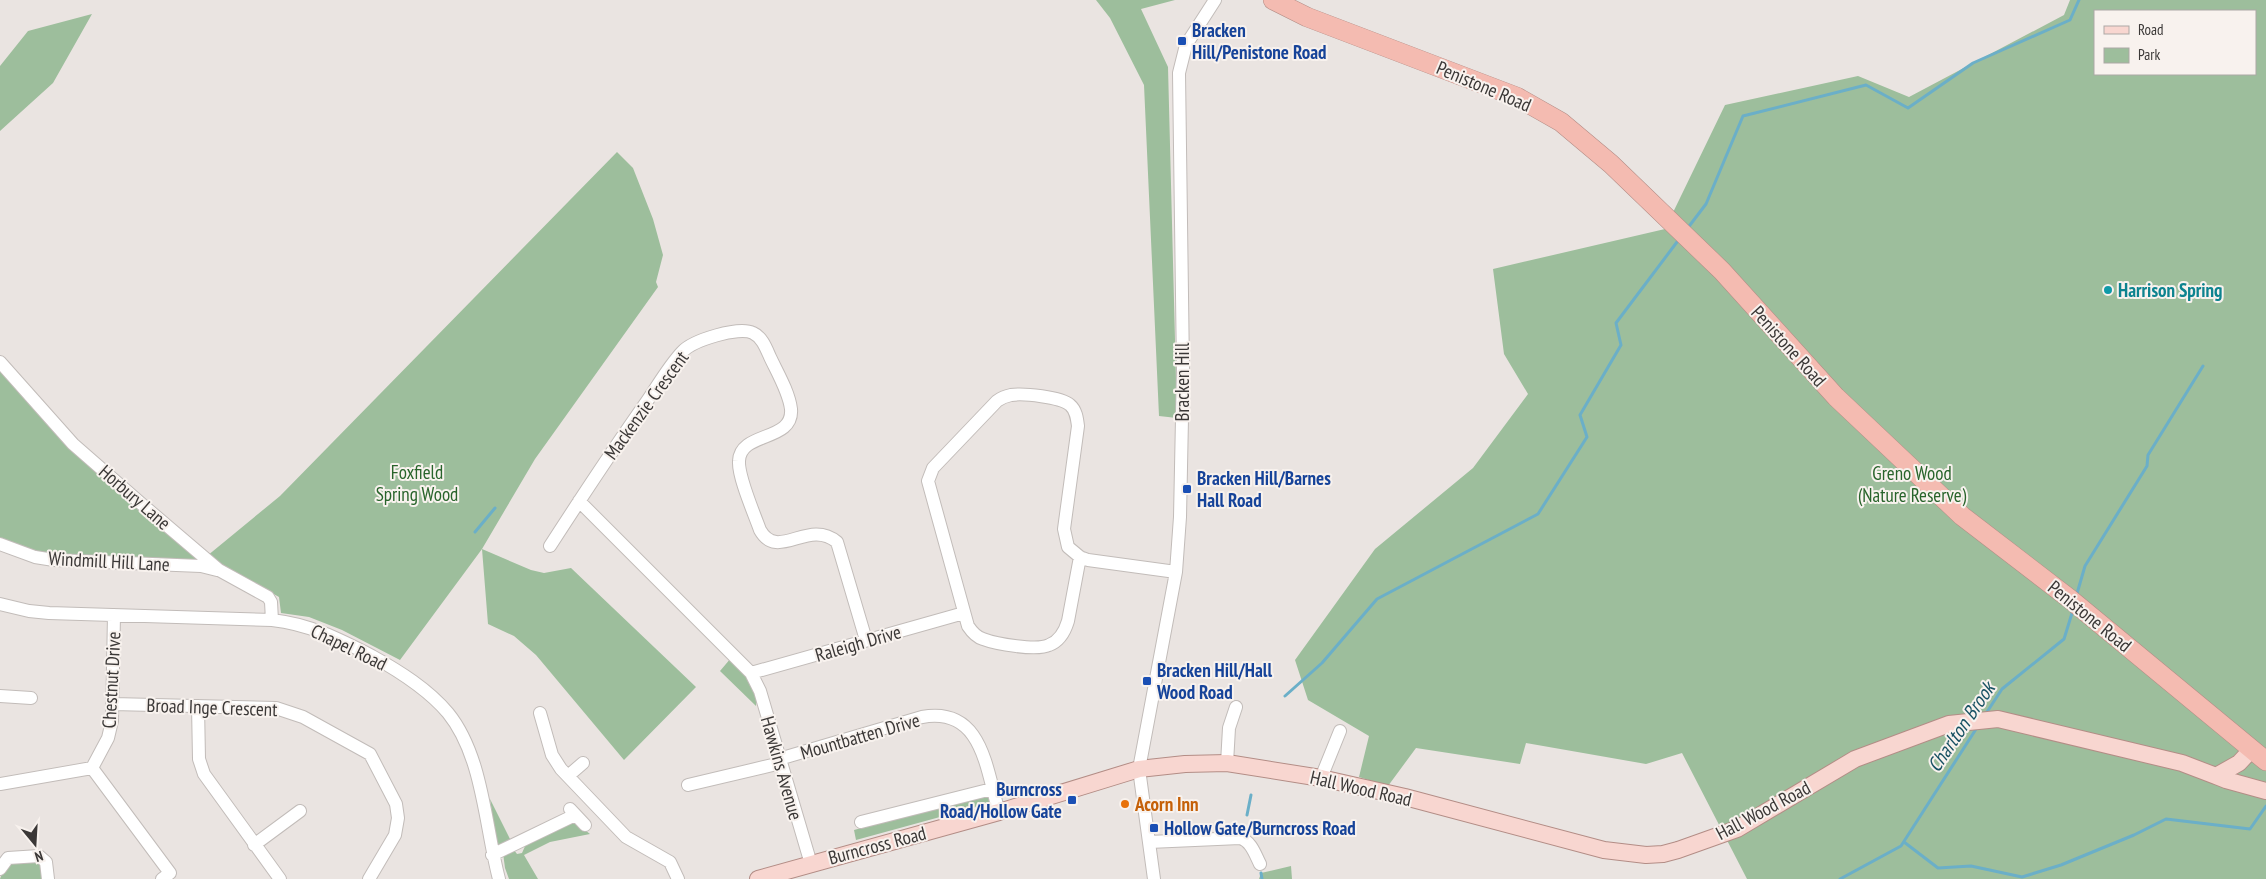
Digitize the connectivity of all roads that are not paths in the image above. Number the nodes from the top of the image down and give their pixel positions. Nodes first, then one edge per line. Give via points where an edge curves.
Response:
1 (1215, 0) edge
2 (1273, 0) edge
3 (0, 362) edge
4 (579, 501) junction
5 (0, 544) edge
6 (550, 546) dead end
7 (1080, 557) junction
8 (219, 570) junction
9 (1176, 572) junction
10 (0, 604) edge
11 (964, 613) junction
12 (114, 615) junction
13 (272, 620) junction
14 (866, 640) junction
15 (751, 673) junction
16 (24, 693) dead end
17 (0, 696) edge
18 (113, 704) junction
19 (198, 706) junction
20 (1236, 707) dead end
21 (540, 713) dead end
22 (1340, 731) dead end
23 (2259, 755) edge
24 (780, 761) junction
25 (583, 763) dead end
26 (1227, 763) junction
27 (92, 768) junction
28 (1139, 769) junction
29 (568, 776) junction
30 (2216, 776) junction
31 (1321, 778) junction
32 (0, 784) edge
33 (688, 785) dead end
34 (992, 789) junction
35 (2266, 791) edge
36 (300, 811) dead end
37 (999, 812) junction
38 (861, 822) dead end
39 (585, 825) dead end
40 (1149, 842) junction
41 (254, 844) junction
42 (492, 854) junction
43 (811, 864) junction
44 (1260, 864) dead end
45 (0, 869) edge
46 (168, 877) edge
47 (48, 879) edge
48 (280, 879) edge
49 (369, 879) edge
50 (499, 879) edge
51 (678, 879) edge
52 (758, 879) edge
53 (1154, 879) edge

1 - 9 street, Bracken Hill via 1186,45 1179,73 1182,387
2 - 23 highway, Penistone Road via 1307,17 1517,97 1561,122 1611,164 1722,271 1836,397 1962,516 2070,599
3 - 8 street, Horbury Lane via 73,444
4 - 6 street, Mackenzie Crescent
4 - 14 street, Mackenzie Crescent via 682,352 700,340 745,330 752,332 767,350 791,409 782,430 745,447 739,460 760,530 764,536 777,542 817,532 837,542
4 - 15 street
5 - 8 street, Windmill Hill Lane via 35,557 54,560 201,566
7 - 9 street
7 - 11 street via 1065,630 1049,646 1039,648 984,640 973,633
7 - 11 street via 1068,547 1064,529 1078,426 1074,410 1069,404 1054,399 1021,394 1004,397 933,468 928,481
8 - 13 street, Horbury Lane via 268,597
9 - 28 street, Bracken Hill
10 - 12 street, Chapel Road via 49,614
11 - 14 street, Raleigh Drive
12 - 13 street, Chapel Road
12 - 18 street, Chestnut Drive
13 - 42 street, Chapel Road via 313,628 341,640 409,678 447,712 464,739 477,777
14 - 15 street, Raleigh Drive
15 - 24 street, Hawkins Avenue via 760,692
16 - 17 street
18 - 19 street, Broad Inge Crescent
18 - 27 street, Chestnut Drive via 108,738
19 - 41 street via 201,767
19 - 49 street, Broad Inge Crescent via 276,708 291,712 370,754 396,804 398,818 395,835
20 - 26 street via 1230,728
21 - 29 street via 552,755
22 - 31 street
23 - 30 main road
24 - 33 street, Mountbatten Drive
24 - 34 street, Mountbatten Drive via 935,715 959,723 976,738
24 - 43 street, Hawkins Avenue
25 - 29 street
26 - 28 main road, Hall Wood Road
26 - 31 main road, Hall Wood Road
27 - 32 street
27 - 46 street
28 - 37 main road, Burncross Road
28 - 40 street, Bracken Hill
29 - 51 street via 626,837 670,862
30 - 31 main road, Hall Wood Road via 2182,763 1998,719 1949,724 1855,759 1737,829 1678,850 1646,855 1604,850
30 - 35 main road, Hall Wood Road
34 - 37 street, Mountbatten Drive
34 - 38 street
36 - 41 street
37 - 43 main road, Burncross Road
39 - 42 street via 573,812
40 - 44 street via 1246,839
40 - 53 street, Bracken Hill
41 - 48 street
42 - 50 street, Chapel Road
43 - 52 main road, Burncross Road
45 - 47 street via 8,858 39,856 46,862

